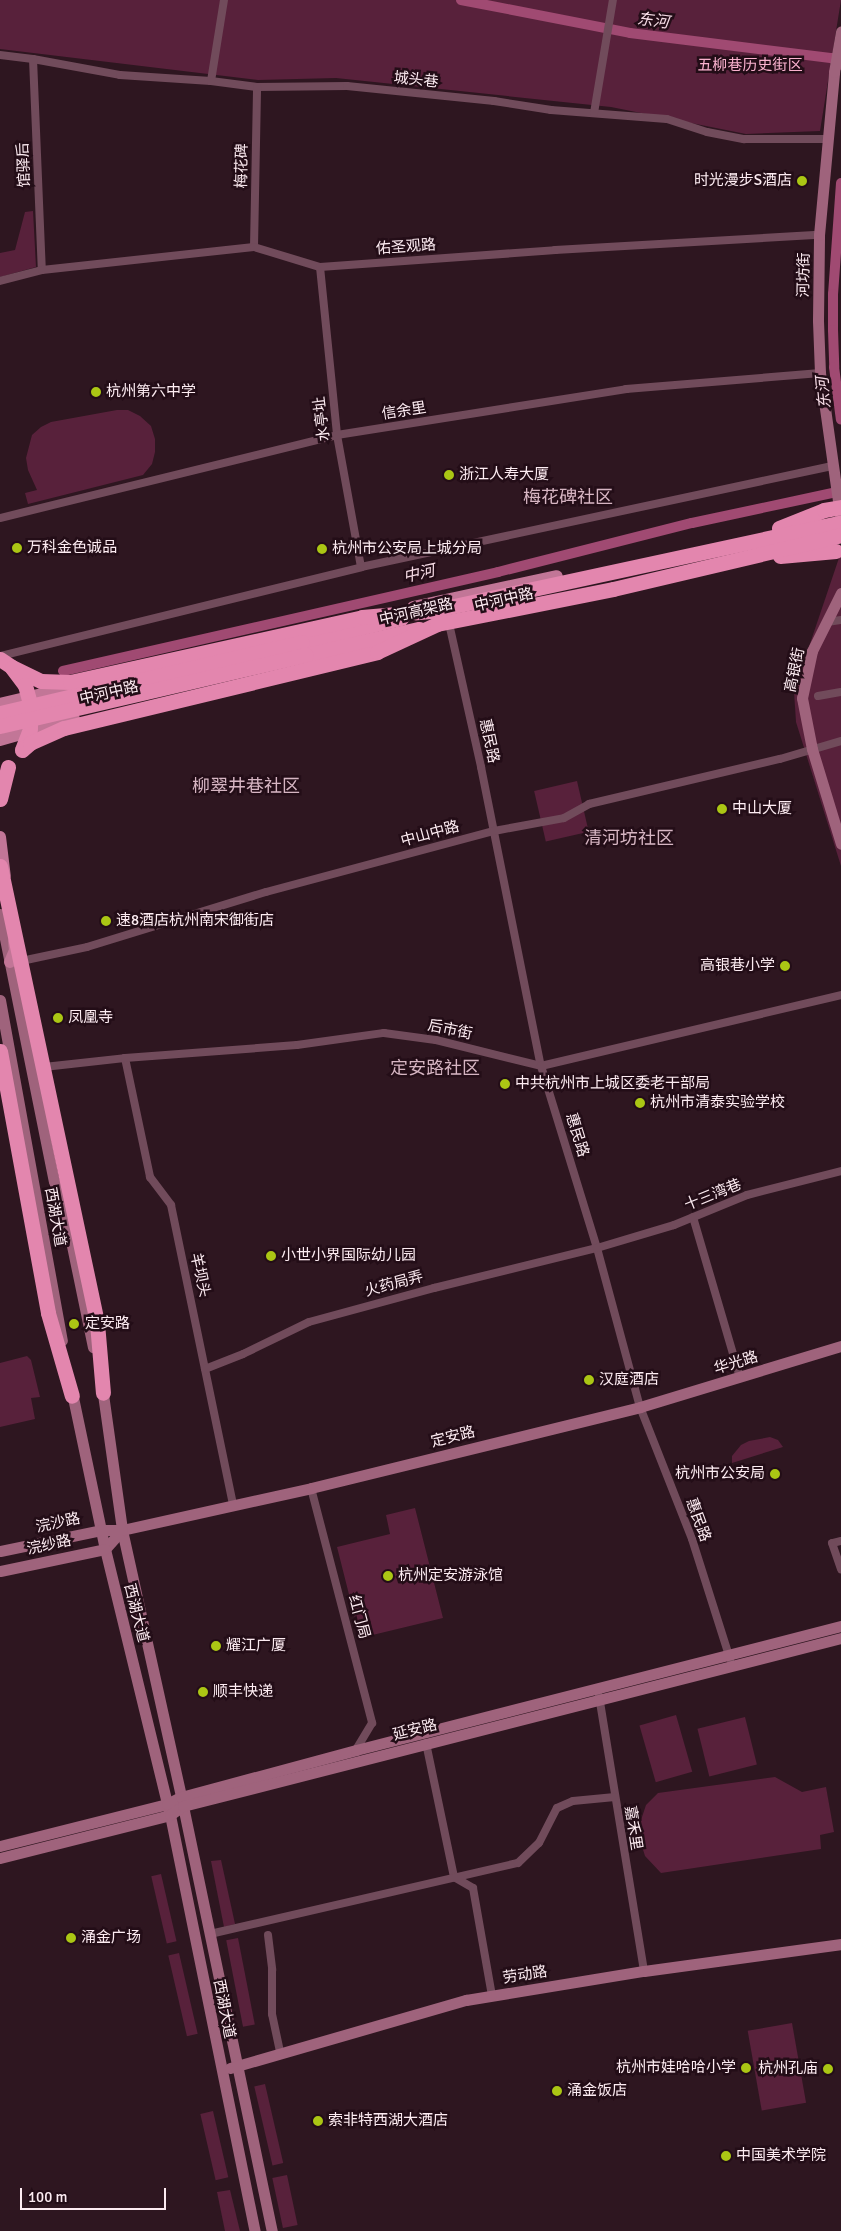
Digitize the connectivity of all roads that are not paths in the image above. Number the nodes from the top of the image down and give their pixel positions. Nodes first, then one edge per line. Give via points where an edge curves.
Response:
1 (224, 0) edge
2 (613, 0) edge
3 (841, 32) edge
4 (0, 55) edge
5 (33, 59) junction
6 (211, 81) junction
7 (257, 87) junction
8 (594, 113) junction
9 (828, 139) junction
10 (819, 235) junction
11 (254, 247) junction
12 (320, 267) junction
13 (42, 270) junction
14 (0, 281) edge
15 (820, 373) junction
16 (337, 435) junction
17 (833, 468) junction
18 (840, 504) edge
19 (841, 516) edge
20 (0, 518) edge
21 (841, 522) edge
22 (841, 535) edge
23 (841, 541) edge
24 (739, 551) junction
25 (841, 551) edge
26 (361, 567) junction
27 (841, 593) edge
28 (444, 600) junction
29 (841, 620) edge
30 (440, 621) junction
31 (827, 622) junction
32 (4, 661) edge
33 (841, 692) edge
34 (818, 696) dead end
35 (0, 704) edge
36 (0, 713) edge
37 (0, 726) edge
38 (0, 740) edge
39 (841, 741) edge
40 (812, 749) junction
41 (22, 750) junction
42 (4, 769) edge
43 (0, 799) edge
44 (494, 831) junction
45 (0, 837) edge
46 (841, 844) edge
47 (0, 866) edge
48 (0, 914) edge
49 (26, 960) dead end
50 (10, 962) junction
51 (841, 995) edge
52 (0, 1000) edge
53 (0, 1051) edge
54 (124, 1058) junction
55 (541, 1066) junction
56 (44, 1067) dead end
57 (841, 1171) edge
58 (694, 1217) junction
59 (597, 1248) junction
60 (841, 1346) edge
61 (205, 1369) junction
62 (740, 1378) junction
63 (103, 1393) junction
64 (72, 1396) junction
65 (640, 1407) junction
66 (311, 1488) junction
67 (233, 1505) junction
68 (101, 1530) junction
69 (122, 1530) junction
70 (841, 1541) edge
71 (105, 1549) junction
72 (0, 1551) edge
73 (841, 1569) edge
74 (0, 1571) edge
75 (841, 1626) edge
76 (841, 1638) edge
77 (730, 1660) junction
78 (598, 1694) junction
79 (426, 1743) junction
80 (356, 1750) junction
81 (615, 1797) junction
82 (182, 1802) junction
83 (167, 1804) junction
84 (170, 1815) junction
85 (0, 1846) edge
86 (0, 1858) edge
87 (454, 1877) junction
88 (210, 1934) junction
89 (268, 1935) dead end
90 (841, 1944) edge
91 (644, 1971) junction
92 (492, 1996) junction
93 (280, 2052) junction
94 (236, 2066) junction
95 (221, 2071) junction
96 (255, 2231) edge
97 (272, 2231) edge

1 - 6 street
2 - 8 street
3 - 9 main road, 河坊街 via 834,67
4 - 5 street, 城头巷
5 - 6 street, 城头巷 via 120,75
5 - 13 street, 馆驿后
6 - 7 street, 城头巷
7 - 8 street, 城头巷 via 347,86
7 - 11 street, 梅花碑
8 - 9 street, 城头巷 via 667,119 707,132 744,139
9 - 10 main road, 河坊街
10 - 12 street, 佑圣观路
10 - 15 main road, 河坊街
11 - 12 street, 佑圣观路
11 - 13 street, 佑圣观路
12 - 16 street, 水亭址
13 - 14 street, 佑圣观路
15 - 16 street, 信余里 via 626,389
15 - 17 main road, 河坊街
16 - 20 street, 信余里
16 - 26 street, 水亭址
17 - 18 main road, 河坊街
17 - 26 street
18 - 19 main road, 河坊街
18 - 24 highway, bridge
19 - 28 main road, 中河中路
21 - 24 highway, 中河高架路, bridge
22 - 24 highway, 中河高架路, bridge
23 - 30 main road, 中河中路
24 - 25 highway, bridge
24 - 30 highway, 中河高架路, bridge via 613,589
26 - 32 street
27 - 31 main road, 高银街
28 - 30 street, 惠民路
28 - 35 main road, 中河中路
29 - 31 street
30 - 32 highway, bridge via 362,617 70,682 41,680
30 - 36 highway, 中河高架路, bridge
30 - 37 highway, 中河高架路, bridge
30 - 38 main road, 中河中路
30 - 41 highway, bridge via 377,652 64,728
30 - 44 street, 惠民路
31 - 40 main road, 高银街 via 812,651 802,698
32 - 41 highway, bridge via 25,685 31,707 30,729
33 - 34 street
39 - 40 street, 中山中路
40 - 44 street, 中山中路 via 589,804 564,818
40 - 46 main road, 高银街
41 - 42 highway
42 - 43 highway
44 - 49 street, 中山中路 via 266,892 87,947
44 - 55 street, 惠民路
45 - 50 main road via 15,950
47 - 63 highway, bridge via 97,1323
48 - 50 main road, 西湖大道
50 - 63 main road, 西湖大道 via 54,1181 65,1212
51 - 55 street, 后市街
52 - 64 main road, 西湖大道
53 - 64 highway via 48,1313
54 - 55 street, 后市街 via 297,1045 384,1033 436,1040
54 - 56 street, 后市街
54 - 61 street, 羊坝头 via 150,1177 171,1205
55 - 59 street, 惠民路
57 - 58 street, 十三湾巷 via 747,1195
58 - 59 street, 十三湾巷
58 - 62 street
59 - 61 street, 火药局弄 via 309,1322
59 - 65 street, 惠民路
60 - 62 main road, 华光路
61 - 67 street, 羊坝头
62 - 65 main road, 华光路
63 - 69 main road, 西湖大道
64 - 68 main road, 西湖大道
65 - 66 main road, 定安路
65 - 77 street, 惠民路 via 692,1539
66 - 67 main road, 定安路
66 - 80 street, 红门局 via 372,1723
67 - 69 main road, 定安路
68 - 69 main road, 浣沙路
68 - 71 main road, 西湖大道
68 - 72 main road, 浣沙路
69 - 71 main road
69 - 82 main road, 西湖大道
70 - 73 street via 832,1544
71 - 74 main road, 浣纱路
71 - 83 main road, 西湖大道
75 - 77 main road, 延安路
76 - 77 main road, 延安路
77 - 78 main road, 延安路
78 - 79 main road, 延安路
78 - 80 main road, 延安路
78 - 81 street, 嘉禾里
79 - 82 main road, 延安路
79 - 87 street
80 - 82 main road, 延安路
81 - 87 street via 573,1801 557,1808 539,1843 518,1863
81 - 91 street, 嘉禾里
82 - 83 main road, 延安路
82 - 84 main road, 延安路
82 - 88 main road, 西湖大道
83 - 84 main road, 西湖大道
83 - 85 main road, 延安路
84 - 86 main road, 延安路
84 - 95 main road, 西湖大道
87 - 88 street
87 - 92 street via 473,1888
88 - 94 main road, 西湖大道
89 - 93 street via 272,2014
90 - 91 main road, 劳动路
91 - 92 main road, 劳动路
92 - 93 main road, 劳动路 via 466,2000
93 - 94 main road, 劳动路
94 - 95 main road, 劳动路
94 - 97 main road, 西湖大道
95 - 96 main road, 西湖大道

